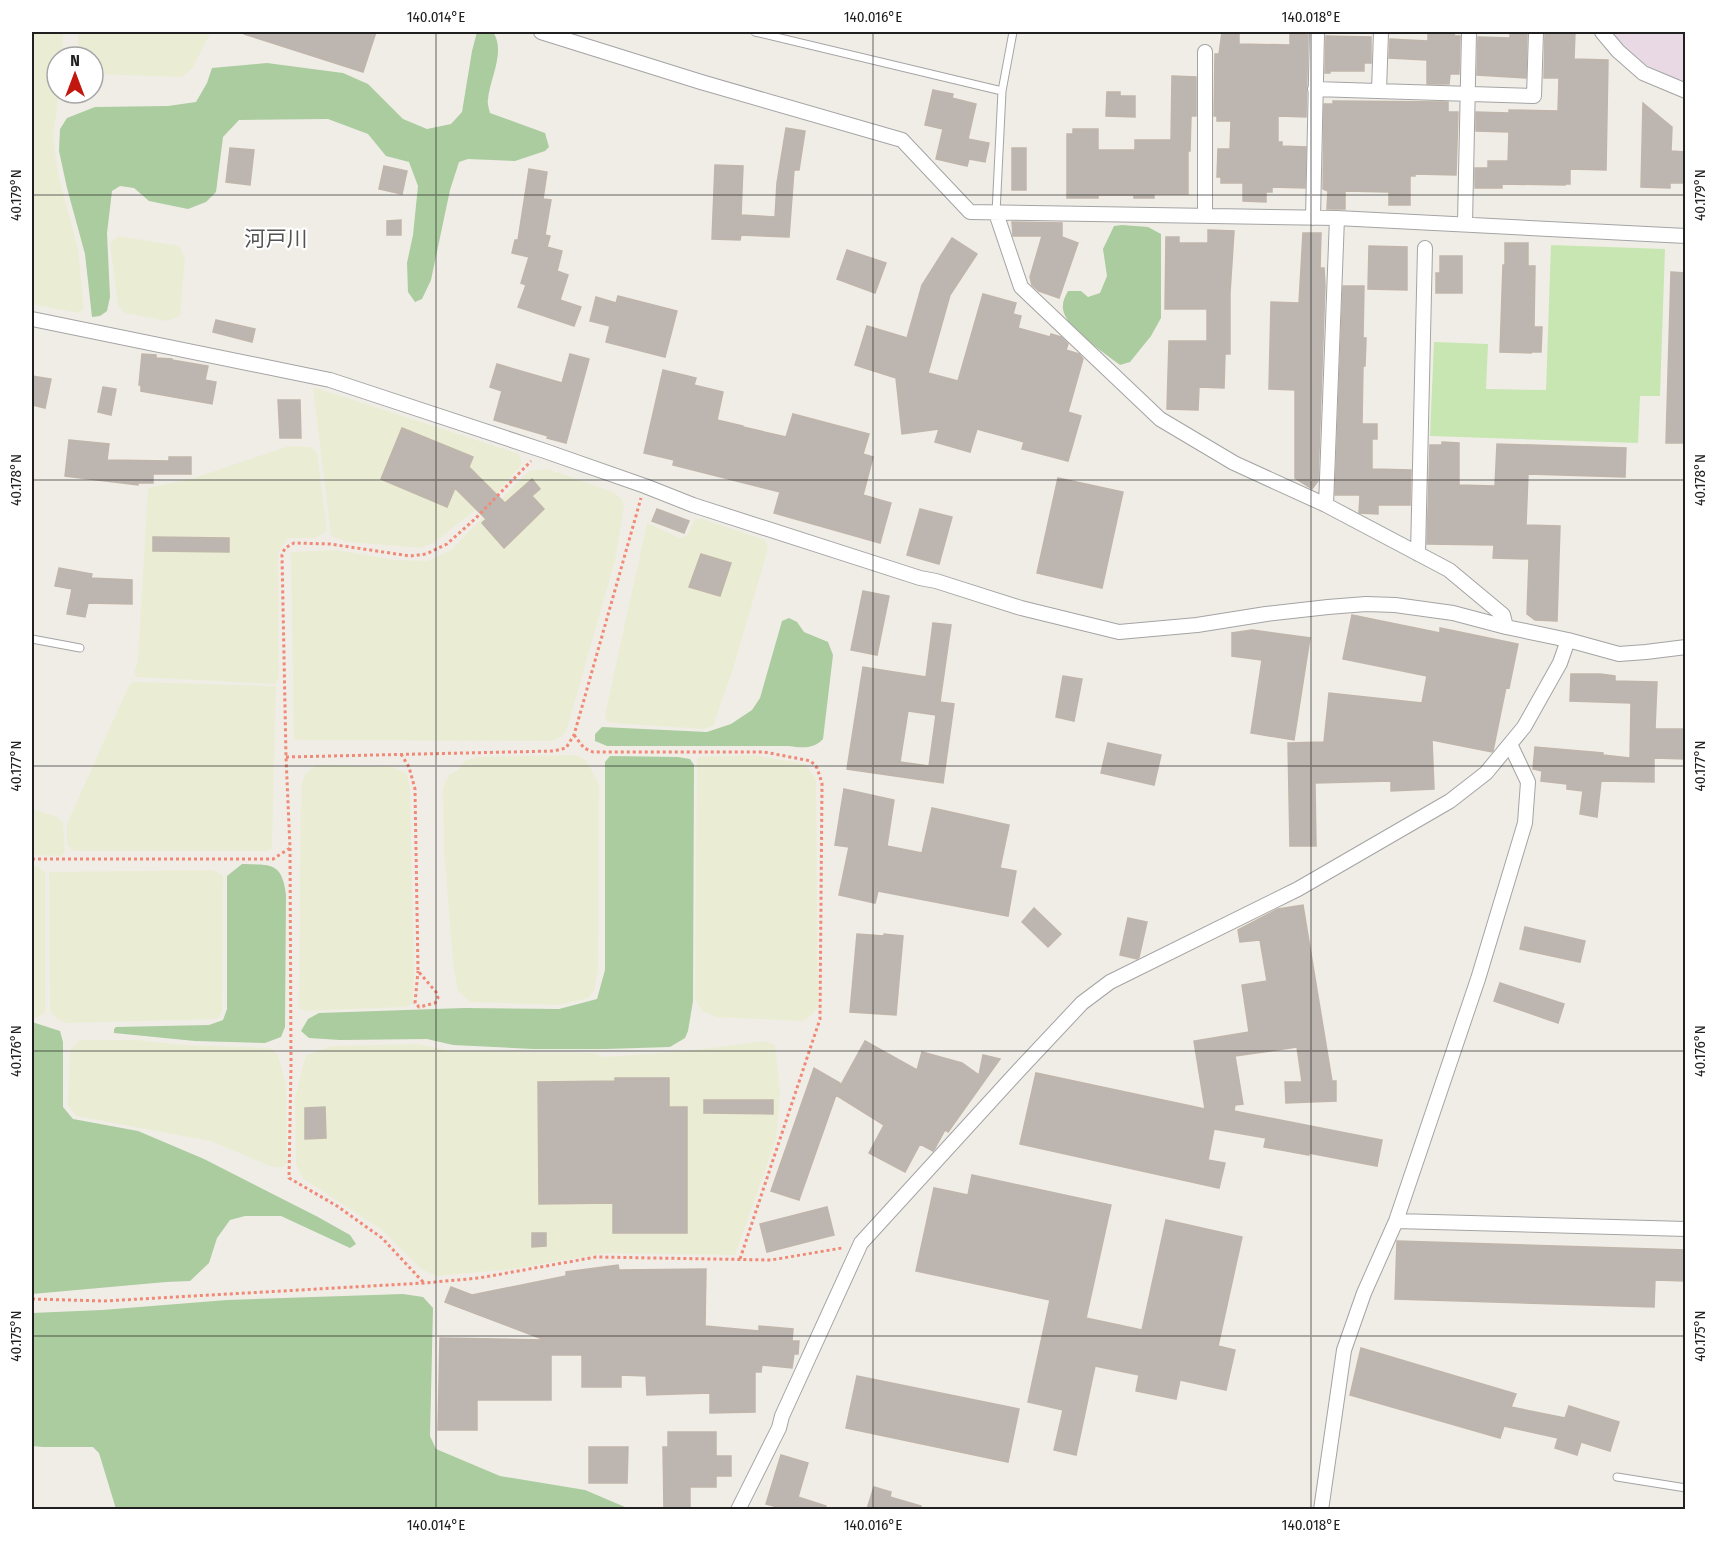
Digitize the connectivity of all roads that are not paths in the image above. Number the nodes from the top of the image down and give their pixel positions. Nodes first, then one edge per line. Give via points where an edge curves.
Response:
1 (541, 32) edge
2 (754, 32) edge
3 (1013, 32) edge
4 (1317, 32) edge
5 (1381, 32) edge
6 (1469, 32) edge
7 (1536, 32) edge
8 (1602, 32) edge
9 (1205, 52) dead end
10 (1316, 89) junction
11 (1002, 91) junction
12 (1379, 91) junction
13 (1686, 91) edge
14 (1466, 95) junction
15 (996, 213) junction
16 (1205, 216) junction
17 (1314, 218) junction
18 (1337, 218) junction
19 (1465, 224) junction
20 (1686, 236) edge
21 (1425, 248) dead end
22 (32, 319) edge
23 (1326, 505) junction
24 (1418, 554) junction
25 (1506, 627) junction
26 (32, 639) edge
27 (1568, 640) junction
28 (1686, 646) edge
29 (80, 648) dead end
30 (1510, 744) junction
31 (1396, 1221) junction
32 (1686, 1229) edge
33 (1617, 1478) dead end
34 (1686, 1488) edge
35 (738, 1509) edge
36 (1321, 1509) edge

1 - 15 street via 902,140 970,212
2 - 11 lane
3 - 11 lane
4 - 10 street
5 - 12 street
6 - 14 street
7 - 14 street via 1534,96
8 - 13 street via 1643,73
9 - 16 street
10 - 12 street
10 - 17 street
11 - 15 lane
12 - 14 street
14 - 19 street
15 - 16 street
15 - 23 street via 1021,287 1160,419 1234,463
16 - 17 street
17 - 18 street
18 - 19 street
18 - 23 street
19 - 20 street
21 - 24 street
22 - 25 street via 330,380 543,450 693,506 1021,608 1119,632 1366,604 1453,613
23 - 24 street
24 - 25 street via 1449,570 1503,615
25 - 27 street
26 - 29 lane
27 - 28 street via 1619,654
27 - 30 street via 1560,663
30 - 31 street via 1528,782 1525,823 1478,979
30 - 35 street via 1486,773 1450,801 1298,889 1110,982 1082,1003 861,1244 779,1428
31 - 32 street
31 - 36 street via 1344,1350
33 - 34 lane

